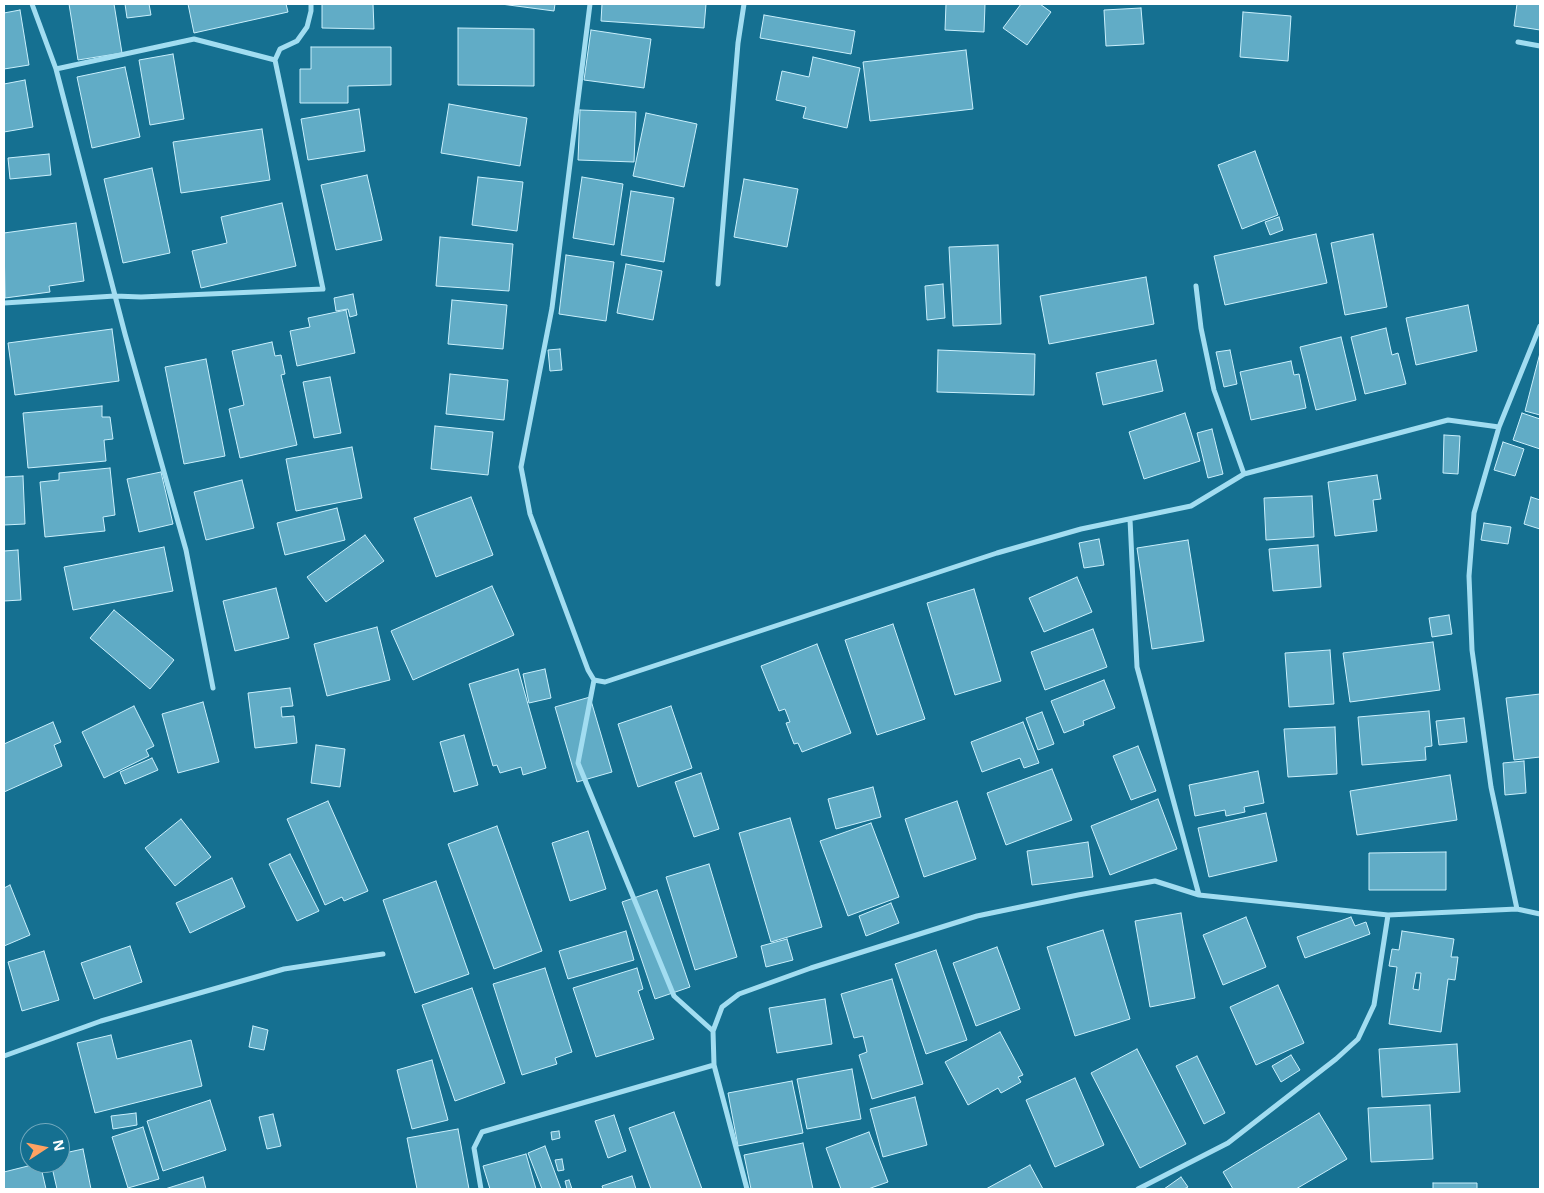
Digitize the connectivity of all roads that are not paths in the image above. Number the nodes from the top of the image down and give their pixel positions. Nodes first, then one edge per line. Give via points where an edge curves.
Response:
1 (32, 4) edge
2 (311, 4) edge
3 (590, 4) edge
4 (744, 4) edge
5 (1518, 42) dead end
6 (1540, 46) edge
7 (275, 60) junction
8 (56, 69) junction
9 (718, 284) dead end
10 (1196, 286) dead end
11 (115, 296) junction
12 (4, 303) edge
13 (1540, 326) edge
14 (1499, 427) junction
15 (1244, 474) junction
16 (1130, 519) junction
17 (594, 680) junction
18 (213, 688) dead end
19 (1199, 895) junction
20 (1517, 909) junction
21 (1540, 914) edge
22 (1388, 915) junction
23 (383, 954) dead end
24 (713, 1031) junction
25 (4, 1056) edge
26 (714, 1066) junction
27 (481, 1189) edge
28 (747, 1189) edge
29 (1138, 1189) edge

1 - 8 street
2 - 7 street via 307,26 297,42 280,49
3 - 17 street via 552,308 521,467 530,514
4 - 9 street
5 - 6 street
7 - 8 street via 194,39
7 - 11 street via 323,289
8 - 11 street
10 - 15 street via 1214,390
11 - 12 street
11 - 18 street via 186,550
13 - 14 street
14 - 15 street via 1448,420
14 - 20 street via 1474,513 1469,576 1472,650 1491,787
15 - 16 street via 1191,506
16 - 17 street via 997,553 614,679
16 - 19 street via 1137,667
17 - 24 street via 578,763 674,996
19 - 22 street
19 - 24 street via 1155,881 977,916 739,994 722,1007
20 - 21 street
20 - 22 street
22 - 29 street via 1374,1005 1358,1039 1228,1143
23 - 25 street via 284,969 101,1021
24 - 26 street
26 - 27 street via 482,1132 474,1148
26 - 28 street

